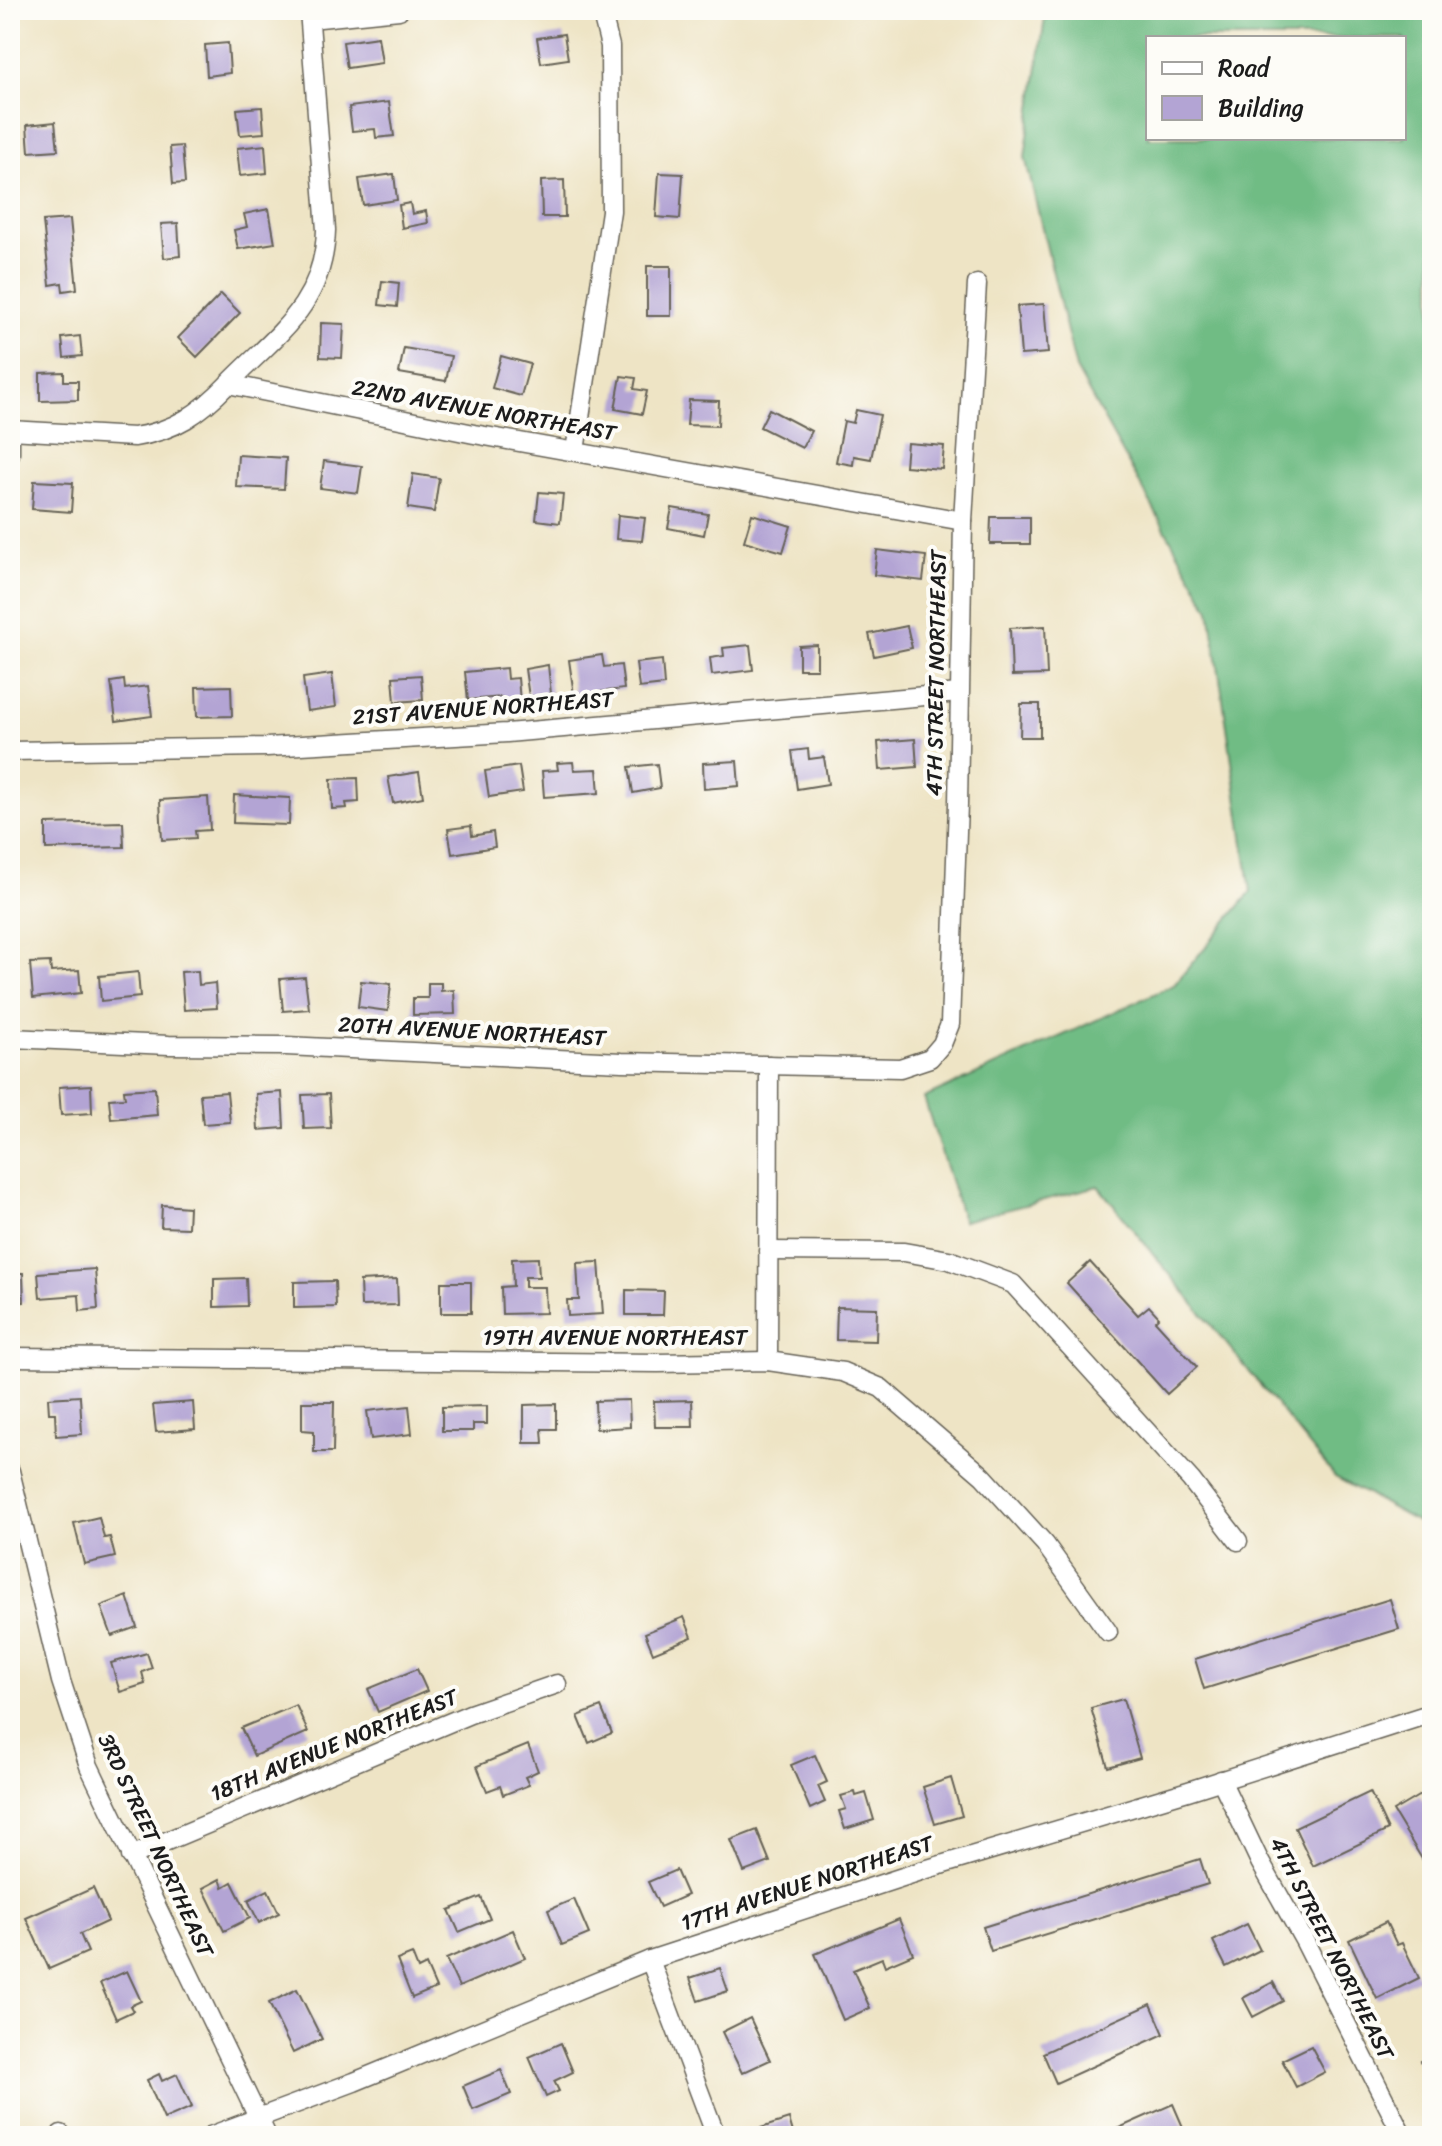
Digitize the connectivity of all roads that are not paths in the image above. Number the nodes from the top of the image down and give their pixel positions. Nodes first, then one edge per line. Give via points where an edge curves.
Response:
1 (399, 10) edge
2 (601, 10) edge
3 (309, 14) edge
4 (977, 284) dead end
5 (228, 384) junction
6 (10, 432) edge
7 (575, 451) junction
8 (10, 454) edge
9 (963, 521) junction
10 (959, 693) junction
11 (10, 751) edge
12 (10, 1038) edge
13 (930, 1058) joint
14 (769, 1065) junction
15 (768, 1251) junction
16 (10, 1357) edge
17 (768, 1361) junction
18 (10, 1471) edge
19 (1238, 1541) dead end
20 (1108, 1632) dead end
21 (557, 1684) dead end
22 (1427, 1715) edge
23 (1432, 1733) edge
24 (1221, 1780) junction
25 (131, 1856) junction
26 (650, 1960) junction
27 (257, 2118) junction
28 (210, 2136) edge
29 (267, 2136) edge
30 (716, 2136) edge
31 (1403, 2136) edge

1 - 3 street
2 - 7 street via 610,57 611,211
3 - 5 street via 326,230 322,266 304,308
4 - 9 street, 4TH STREET NORTHEAST
5 - 6 street via 191,418 152,434
5 - 7 street, 22ND AVENUE NORTHEAST
6 - 8 street
7 - 9 street, 22ND AVENUE NORTHEAST
9 - 10 street, 4TH STREET NORTHEAST
10 - 11 street, 21ST AVENUE NORTHEAST via 507,733 267,747
10 - 13 street, 4TH STREET NORTHEAST via 950,1024
12 - 14 street, 20TH AVENUE NORTHEAST
13 - 14 street, 20TH AVENUE NORTHEAST via 900,1068
14 - 15 street
15 - 17 street
15 - 19 street via 917,1253 1013,1284 1173,1458
16 - 17 street, 19TH AVENUE NORTHEAST
17 - 20 street, 19TH AVENUE NORTHEAST via 843,1372 881,1388 983,1476 1045,1544
18 - 25 street, 3RD STREET NORTHEAST via 69,1707 89,1766
21 - 25 street, 18TH AVENUE NORTHEAST via 470,1714
22 - 23 street
22 - 24 street, 17TH AVENUE NORTHEAST
24 - 26 street, 17TH AVENUE NORTHEAST
24 - 31 street, 4TH STREET NORTHEAST
25 - 27 street, 3RD STREET NORTHEAST
26 - 27 street, 17TH AVENUE NORTHEAST
26 - 30 street
27 - 28 street, 17TH AVENUE NORTHEAST
27 - 29 street, 3RD STREET NORTHEAST

